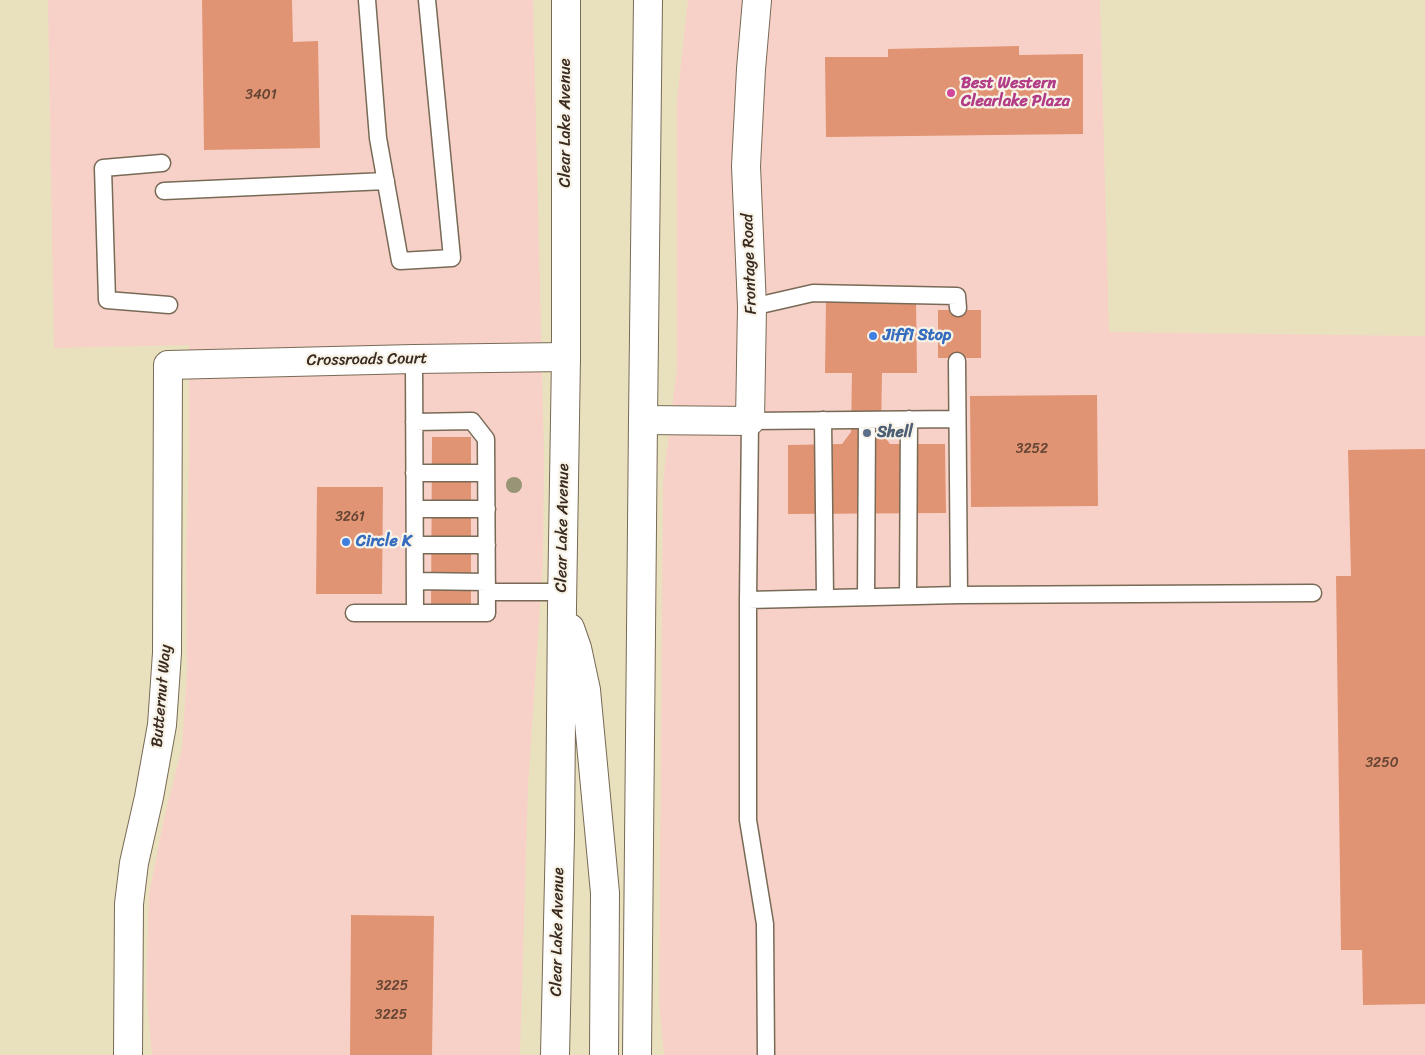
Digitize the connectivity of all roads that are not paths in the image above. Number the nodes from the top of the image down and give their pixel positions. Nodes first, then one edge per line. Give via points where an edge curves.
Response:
1 (367, 0) edge
2 (427, 0) edge
3 (566, 0) edge
4 (648, 0) edge
5 (757, 0) edge
6 (162, 163) dead end
7 (386, 181) junction
8 (164, 191) dead end
9 (169, 305) dead end
10 (752, 307) junction
11 (958, 308) dead end
12 (566, 358) junction
13 (414, 359) junction
14 (957, 361) dead end
15 (168, 365) joint
16 (909, 419) junction
17 (957, 419) junction
18 (643, 420) junction
19 (823, 420) junction
20 (867, 420) junction
21 (750, 421) junction
22 (414, 422) junction
23 (414, 473) junction
24 (486, 473) junction
25 (415, 509) junction
26 (487, 509) junction
27 (415, 545) junction
28 (487, 545) junction
29 (415, 581) junction
30 (487, 587) junction
31 (1314, 593) dead end
32 (959, 595) junction
33 (908, 596) junction
34 (824, 598) junction
35 (866, 598) junction
36 (562, 599) junction
37 (748, 600) junction
38 (354, 613) dead end
39 (415, 613) junction
40 (128, 1055) edge
41 (555, 1055) edge
42 (604, 1055) edge
43 (637, 1055) edge
44 (766, 1055) edge

1 - 7 lane via 378,138
2 - 7 lane via 452,258 400,261
3 - 12 main road, Clear Lake Avenue
4 - 18 main road
5 - 10 main road, Frontage Road via 746,166
6 - 9 lane via 103,168 108,300
7 - 8 lane
10 - 11 lane via 813,293 957,296
10 - 21 main road, Frontage Road
12 - 13 main road, Crossroads Court
12 - 36 main road, Clear Lake Avenue
13 - 15 main road, Crossroads Court
13 - 22 lane
14 - 17 lane
15 - 40 main road, Butternut Way via 163,716 128,904
16 - 17 lane
16 - 20 lane
16 - 33 lane
17 - 32 lane
18 - 21 main road
18 - 43 main road
19 - 20 lane
19 - 21 lane
19 - 34 lane
20 - 35 lane
21 - 37 lane
22 - 23 lane
22 - 24 lane via 472,421 486,439
23 - 24 lane
23 - 25 lane
24 - 26 lane
25 - 26 lane
25 - 27 lane
26 - 28 lane
27 - 28 lane
27 - 29 lane
28 - 30 lane
29 - 30 lane
29 - 39 lane
30 - 36 lane
30 - 39 lane via 487,613
31 - 32 lane
32 - 33 lane
33 - 35 lane
34 - 35 lane
34 - 37 lane
36 - 41 main road, Clear Lake Avenue
36 - 42 main road via 586,690 605,893
37 - 44 lane via 748,820 765,924
38 - 39 lane

